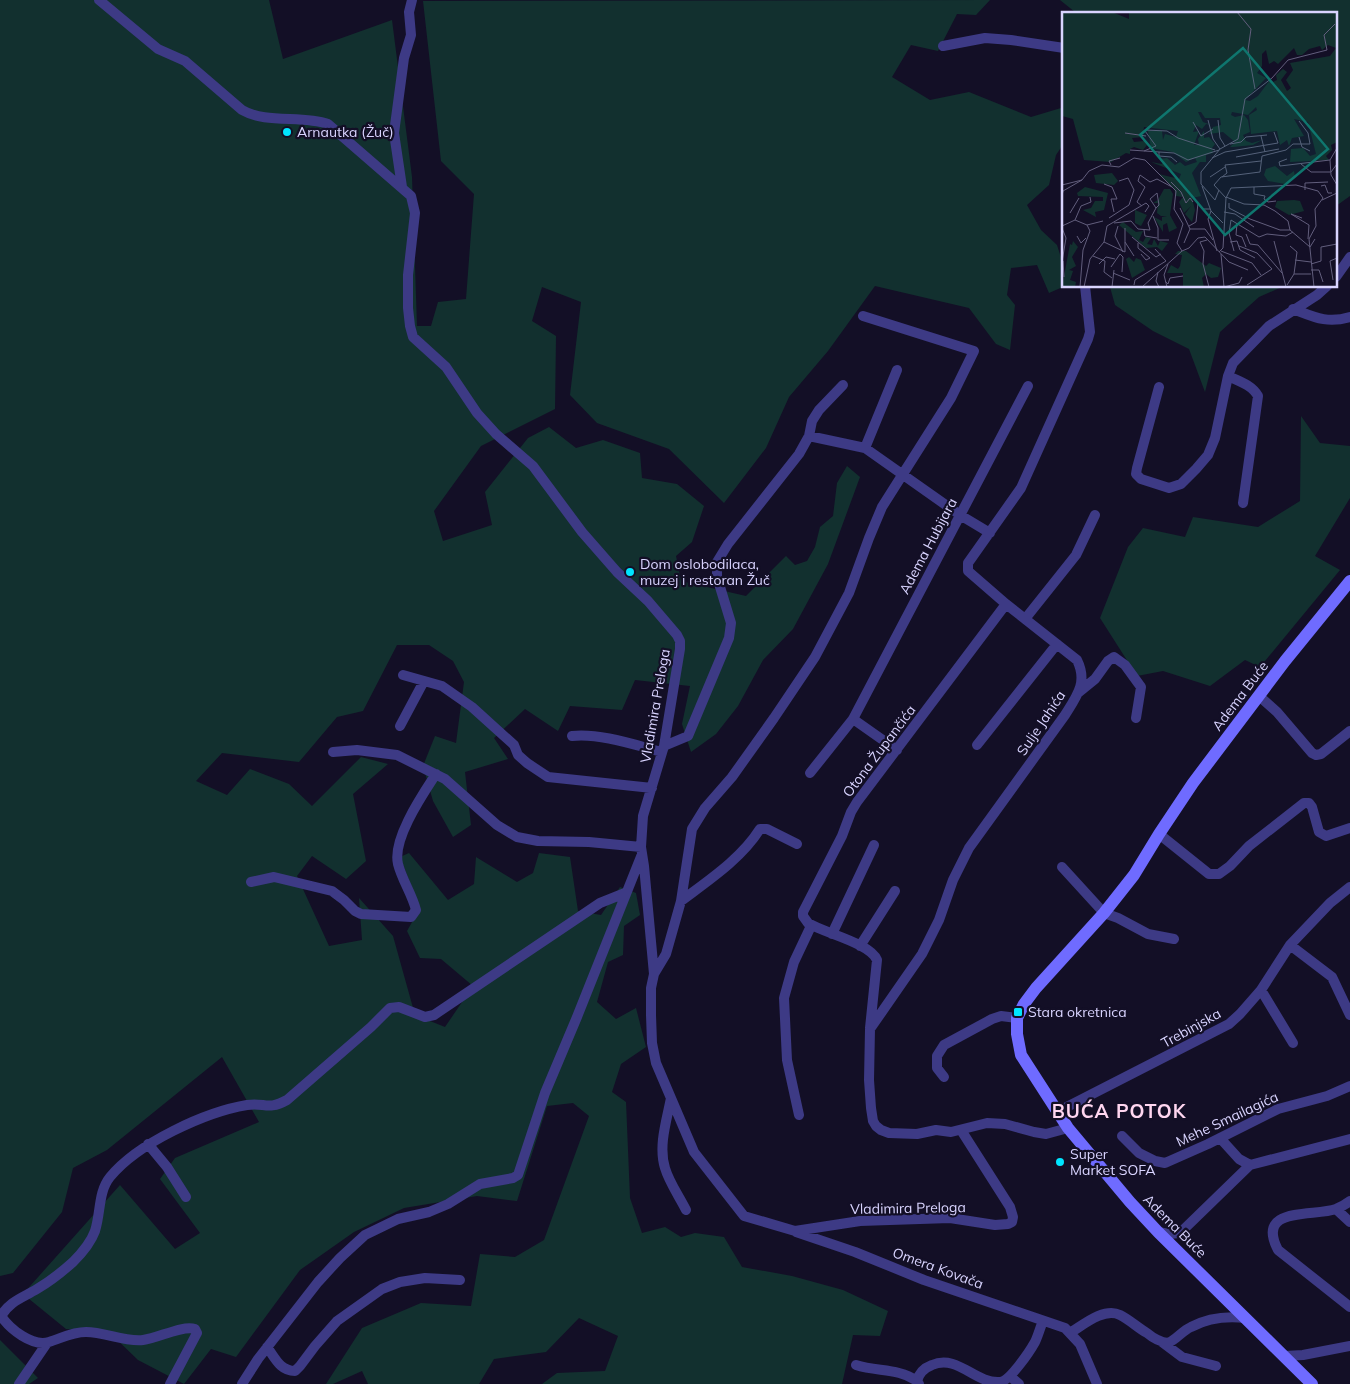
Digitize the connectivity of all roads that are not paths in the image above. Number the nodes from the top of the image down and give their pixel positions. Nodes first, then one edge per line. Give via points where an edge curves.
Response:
1 (99, 0) edge
2 (412, 0) edge
3 (943, 46) dead end
4 (1062, 48) edge
5 (402, 187) junction
6 (1350, 257) edge
7 (1338, 274) edge
8 (1085, 288) edge
9 (1326, 288) edge
10 (1293, 309) junction
11 (863, 316) dead end
12 (1350, 317) edge
13 (897, 370) dead end
14 (1228, 376) junction
15 (844, 385) dead end
16 (1028, 386) dead end
17 (1159, 387) dead end
18 (809, 436) junction
19 (866, 448) junction
20 (904, 474) junction
21 (1243, 503) dead end
22 (1095, 515) dead end
23 (960, 516) junction
24 (990, 533) junction
25 (1350, 581) edge
26 (1006, 604) junction
27 (1024, 619) junction
28 (1057, 644) junction
29 (403, 675) dead end
30 (424, 681) junction
31 (1078, 693) junction
32 (1259, 696) junction
33 (1136, 718) dead end
34 (852, 719) junction
35 (400, 726) dead end
36 (1350, 731) edge
37 (572, 736) dead end
38 (977, 745) dead end
39 (663, 749) junction
40 (896, 750) junction
41 (333, 752) dead end
42 (810, 773) dead end
43 (436, 774) junction
44 (652, 788) junction
45 (1350, 828) edge
46 (1159, 834) junction
47 (798, 844) dead end
48 (874, 845) dead end
49 (641, 850) junction
50 (1062, 867) dead end
51 (251, 882) dead end
52 (1350, 887) edge
53 (895, 891) dead end
54 (626, 893) junction
55 (681, 901) junction
56 (1104, 914) junction
57 (812, 926) junction
58 (832, 934) junction
59 (1174, 939) dead end
60 (1290, 945) junction
61 (860, 946) junction
62 (654, 974) junction
63 (1261, 990) junction
64 (1350, 1015) edge
65 (1017, 1018) junction
66 (870, 1029) junction
67 (1293, 1043) dead end
68 (944, 1077) dead end
69 (1350, 1086) edge
70 (671, 1098) junction
71 (1058, 1112) junction
72 (799, 1115) dead end
73 (1068, 1128) junction
74 (961, 1130) junction
75 (1122, 1136) dead end
76 (1220, 1138) junction
77 (1350, 1139) edge
78 (148, 1144) junction
79 (1250, 1165) junction
80 (186, 1197) dead end
81 (1350, 1201) edge
82 (1336, 1209) junction
83 (686, 1210) dead end
84 (1350, 1222) edge
85 (795, 1232) junction
86 (1158, 1232) junction
87 (460, 1280) dead end
88 (1350, 1307) edge
89 (1, 1316) edge
90 (1245, 1318) junction
91 (1043, 1321) junction
92 (1070, 1333) junction
93 (47, 1342) junction
94 (1162, 1342) junction
95 (1350, 1346) edge
96 (268, 1347) junction
97 (1285, 1356) junction
98 (856, 1365) dead end
99 (1216, 1366) dead end
100 (1010, 1376) junction
101 (918, 1382) edge
102 (18, 1384) edge
103 (170, 1384) edge
104 (242, 1384) edge
105 (1019, 1384) edge
106 (1097, 1384) edge
107 (1312, 1384) edge

1 - 5 street, Vladimira Preloga via 158,49 185,62 242,110 249,114 328,124
2 - 5 street via 409,12 412,35 404,58 394,133
3 - 4 street via 985,38
5 - 39 street, Vladimira Preloga via 411,196 415,213 408,283 408,308 414,337 446,367 477,414 533,466 582,532 648,601 680,641
6 - 7 street
8 - 24 street, Sulje Jahića via 1088,339 1021,488
9 - 10 street
10 - 12 street via 1323,320
10 - 14 street via 1269,326 1233,363
11 - 20 street via 974,352 952,398
13 - 19 street
14 - 17 street via 1215,438 1208,454 1181,484 1169,488 1141,479 1136,474
14 - 21 street via 1249,386 1258,396
15 - 18 street via 819,410 812,421
16 - 23 street, Adema Hubijara
18 - 19 street
18 - 39 street via 799,454 717,562 717,577 731,623 729,638 688,736
19 - 20 street
20 - 23 street
20 - 55 street via 882,507 849,593 815,657 764,733 692,829
22 - 27 street via 1076,554
23 - 24 street
23 - 34 street, Adema Hubijara
24 - 26 street, Sulje Jahića via 968,563 968,571
25 - 32 street, Adema Buće
26 - 27 street, Sulje Jahića
26 - 40 street, Otona Župančića
27 - 28 street, Sulje Jahića
28 - 31 street, Sulje Jahića via 1077,660 1082,670
28 - 38 street
29 - 30 street
30 - 35 street
30 - 44 street via 442,686 472,707 514,745 518,755 548,777
31 - 33 street via 1114,657 1125,665 1141,687
31 - 66 street, Sulje Jahića via 969,848 922,954
32 - 36 street via 1316,755
32 - 46 street, Adema Buće
34 - 40 street
34 - 42 street, Adema Hubijara
37 - 39 street
39 - 44 street, Vladimira Preloga
40 - 57 street, Otona Župančića via 851,812 803,912 805,920
41 - 43 street via 357,750 397,756
43 - 49 street via 497,825 517,837 538,841 589,842
43 - 51 street via 408,820 399,842 400,871 416,910 412,917 361,914 336,893 274,877
44 - 49 street, Vladimira Preloga via 643,816
45 - 46 street via 1322,835 1312,807 1304,803 1219,874 1209,874
46 - 56 street, Adema Buće via 1134,875
47 - 55 street via 767,829 760,829 724,869
48 - 58 street
49 - 54 street
49 - 62 street, Vladimira Preloga
50 - 56 street
52 - 60 street, Trebinjska
53 - 61 street
54 - 78 street via 593,908 434,1015 426,1017 399,1007 390,1008 275,1107 249,1104 214,1113
54 - 96 street via 545,1093 518,1175 480,1184 448,1204 398,1219 366,1235 334,1264
55 - 62 street via 666,954
56 - 59 street via 1148,934
56 - 65 street, Adema Buće via 1036,988
57 - 58 street
57 - 72 street via 794,962 784,998 788,1060
58 - 61 street
60 - 63 street, Trebinjska
60 - 64 street via 1332,977
61 - 66 street via 875,955 877,960
62 - 70 street, Vladimira Preloga via 651,988 652,1043 656,1063
63 - 67 street
63 - 71 street, Trebinjska via 1229,1024
65 - 68 street via 1001,1016 992,1019 944,1045 936,1056 937,1068
65 - 71 street, Adema Buće via 1021,1055
66 - 74 street via 869,1080 876,1126 899,1134
69 - 76 street, Mehe Smailagića via 1278,1109
70 - 83 street via 664,1135 664,1167
70 - 85 street, Vladimira Preloga via 694,1152 744,1216
71 - 73 street, Adema Buće
73 - 74 street via 1046,1134 987,1123
73 - 86 street, Adema Buće
74 - 85 street, Vladimira Preloga via 1010,1207 1012,1222 995,1224 950,1218 860,1221
75 - 76 street, Mehe Smailagića via 1138,1153 1164,1162
76 - 79 street via 1239,1159
77 - 79 street
78 - 80 street
78 - 89 street via 110,1177 102,1192 94,1232 83,1250 38,1288 6,1306
79 - 86 street via 1180,1233
81 - 82 street
82 - 84 street
82 - 88 street via 1289,1216 1278,1221 1272,1229 1272,1238 1278,1250
85 - 91 street, Omera Kovača
86 - 90 street, Adema Buće
87 - 96 street via 425,1278 382,1288 337,1321 295,1371 280,1366
89 - 93 street via 15,1331 31,1340
90 - 94 street via 1214,1318 1190,1327 1173,1341
90 - 97 street, Adema Buće
91 - 92 street, Omera Kovača via 1065,1328
91 - 100 street via 1034,1342
92 - 94 street via 1100,1316 1116,1314
92 - 106 street via 1080,1344
93 - 102 street
93 - 103 street via 66,1334 86,1332 141,1340 190,1327 195,1329 196,1333
94 - 99 street via 1182,1357
95 - 97 street
96 - 104 street
97 - 107 street, Adema Buće
98 - 101 street via 902,1372
100 - 101 street via 1001,1382 989,1381 946,1362 924,1368 918,1375
100 - 105 street

